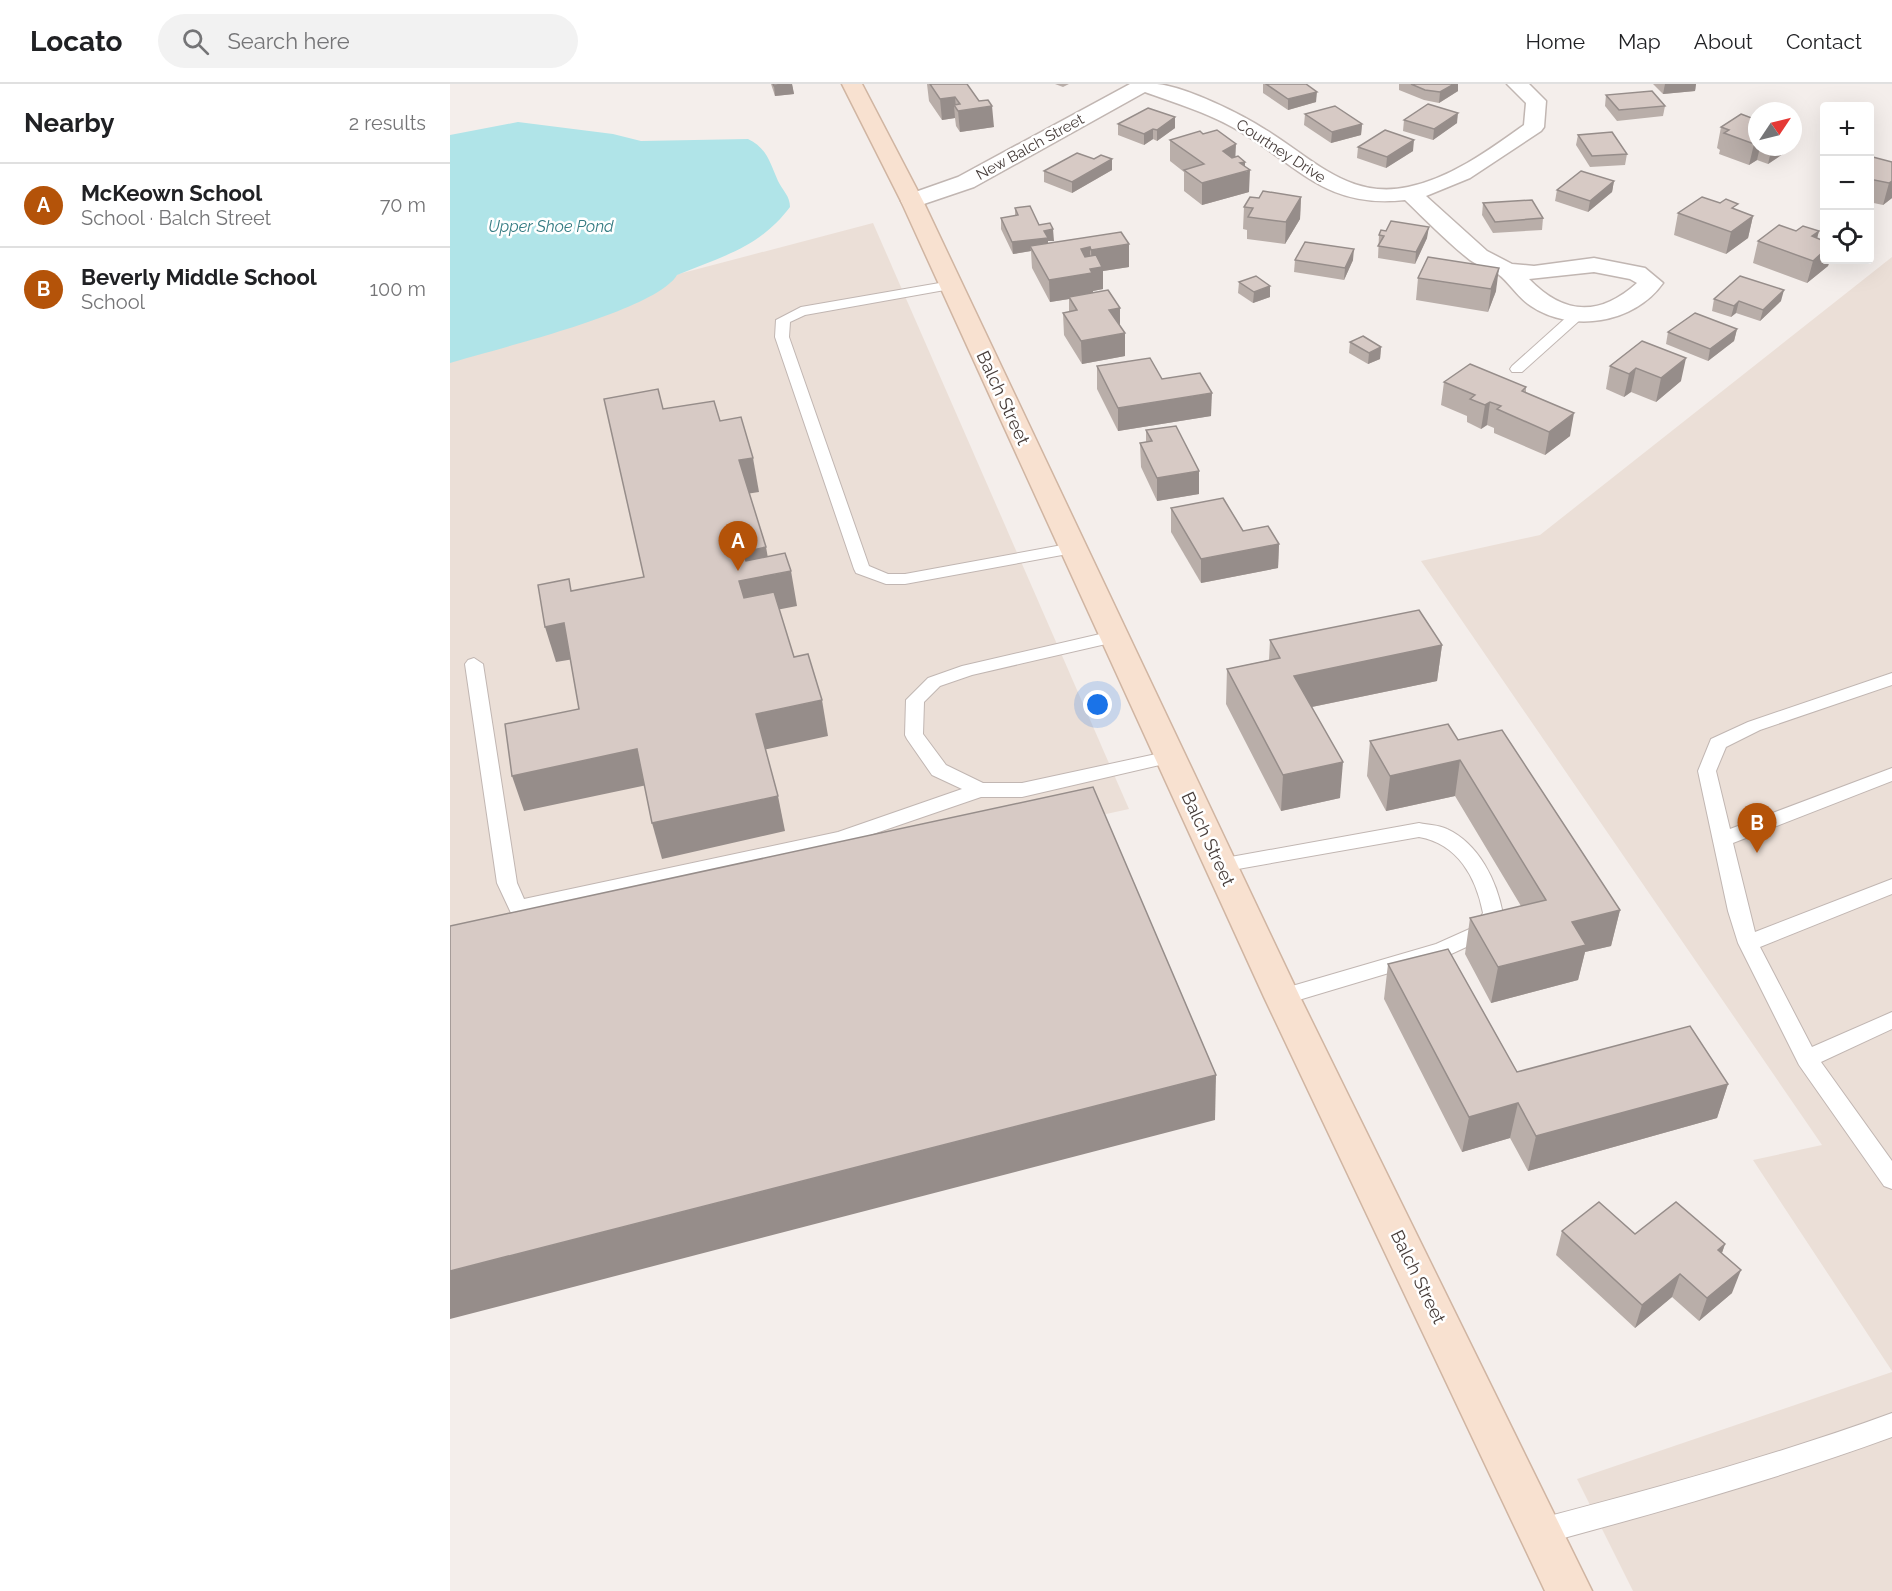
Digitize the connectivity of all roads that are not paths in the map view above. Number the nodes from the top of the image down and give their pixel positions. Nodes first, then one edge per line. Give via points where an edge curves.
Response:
1 (852, 84) edge
2 (1517, 84) edge
3 (1144, 85) edge
4 (1411, 194) junction
5 (912, 201) junction
6 (1507, 270) junction
7 (951, 285) junction
8 (1575, 317) junction
9 (1517, 369) dead end
10 (1073, 548) junction
11 (1113, 637) junction
12 (474, 664) dead end
13 (1892, 679) edge
14 (1170, 757) junction
15 (1892, 774) edge
16 (981, 790) junction
17 (1722, 840) junction
18 (1221, 865) junction
19 (1892, 886) edge
20 (1748, 943) junction
21 (1282, 997) junction
22 (1892, 1020) edge
23 (1807, 1059) junction
24 (1889, 1170) edge
25 (1892, 1425) edge
26 (1542, 1531) junction
27 (1569, 1591) edge

1 - 5 street, Balch Street
2 - 4 street, Courtney Drive via 1536,101 1534,127 1508,147 1445,183
3 - 4 street, Courtney Drive via 1218,111 1253,130 1327,182 1352,193 1382,197
3 - 5 street, New Balch Street via 966,183
4 - 6 street via 1479,256
5 - 7 street, Balch Street
6 - 8 street via 1539,301
6 - 8 street via 1534,273 1594,265 1637,273 1651,282 1634,300 1601,313
7 - 10 street, Balch Street
7 - 10 lane via 801,311 783,320 782,337 862,569 886,579 905,579
8 - 9 lane
10 - 11 street, Balch Street
11 - 14 street, Balch Street
11 - 16 lane via 968,670 934,681 915,700 914,735 939,770
12 - 16 lane via 507,883 518,908 841,838
13 - 17 lane via 1754,726 1718,743 1707,771
14 - 16 lane via 1022,790
14 - 18 street, Balch Street
15 - 17 lane
17 - 20 lane
18 - 21 street, Balch Street
18 - 21 lane via 1419,830 1440,834 1461,848 1478,870 1492,914 1481,932 1442,950
19 - 20 lane
20 - 23 lane
21 - 26 street, Balch Street
22 - 23 lane
23 - 24 lane
25 - 26 lane via 1812,1455
26 - 27 street, Balch Street

